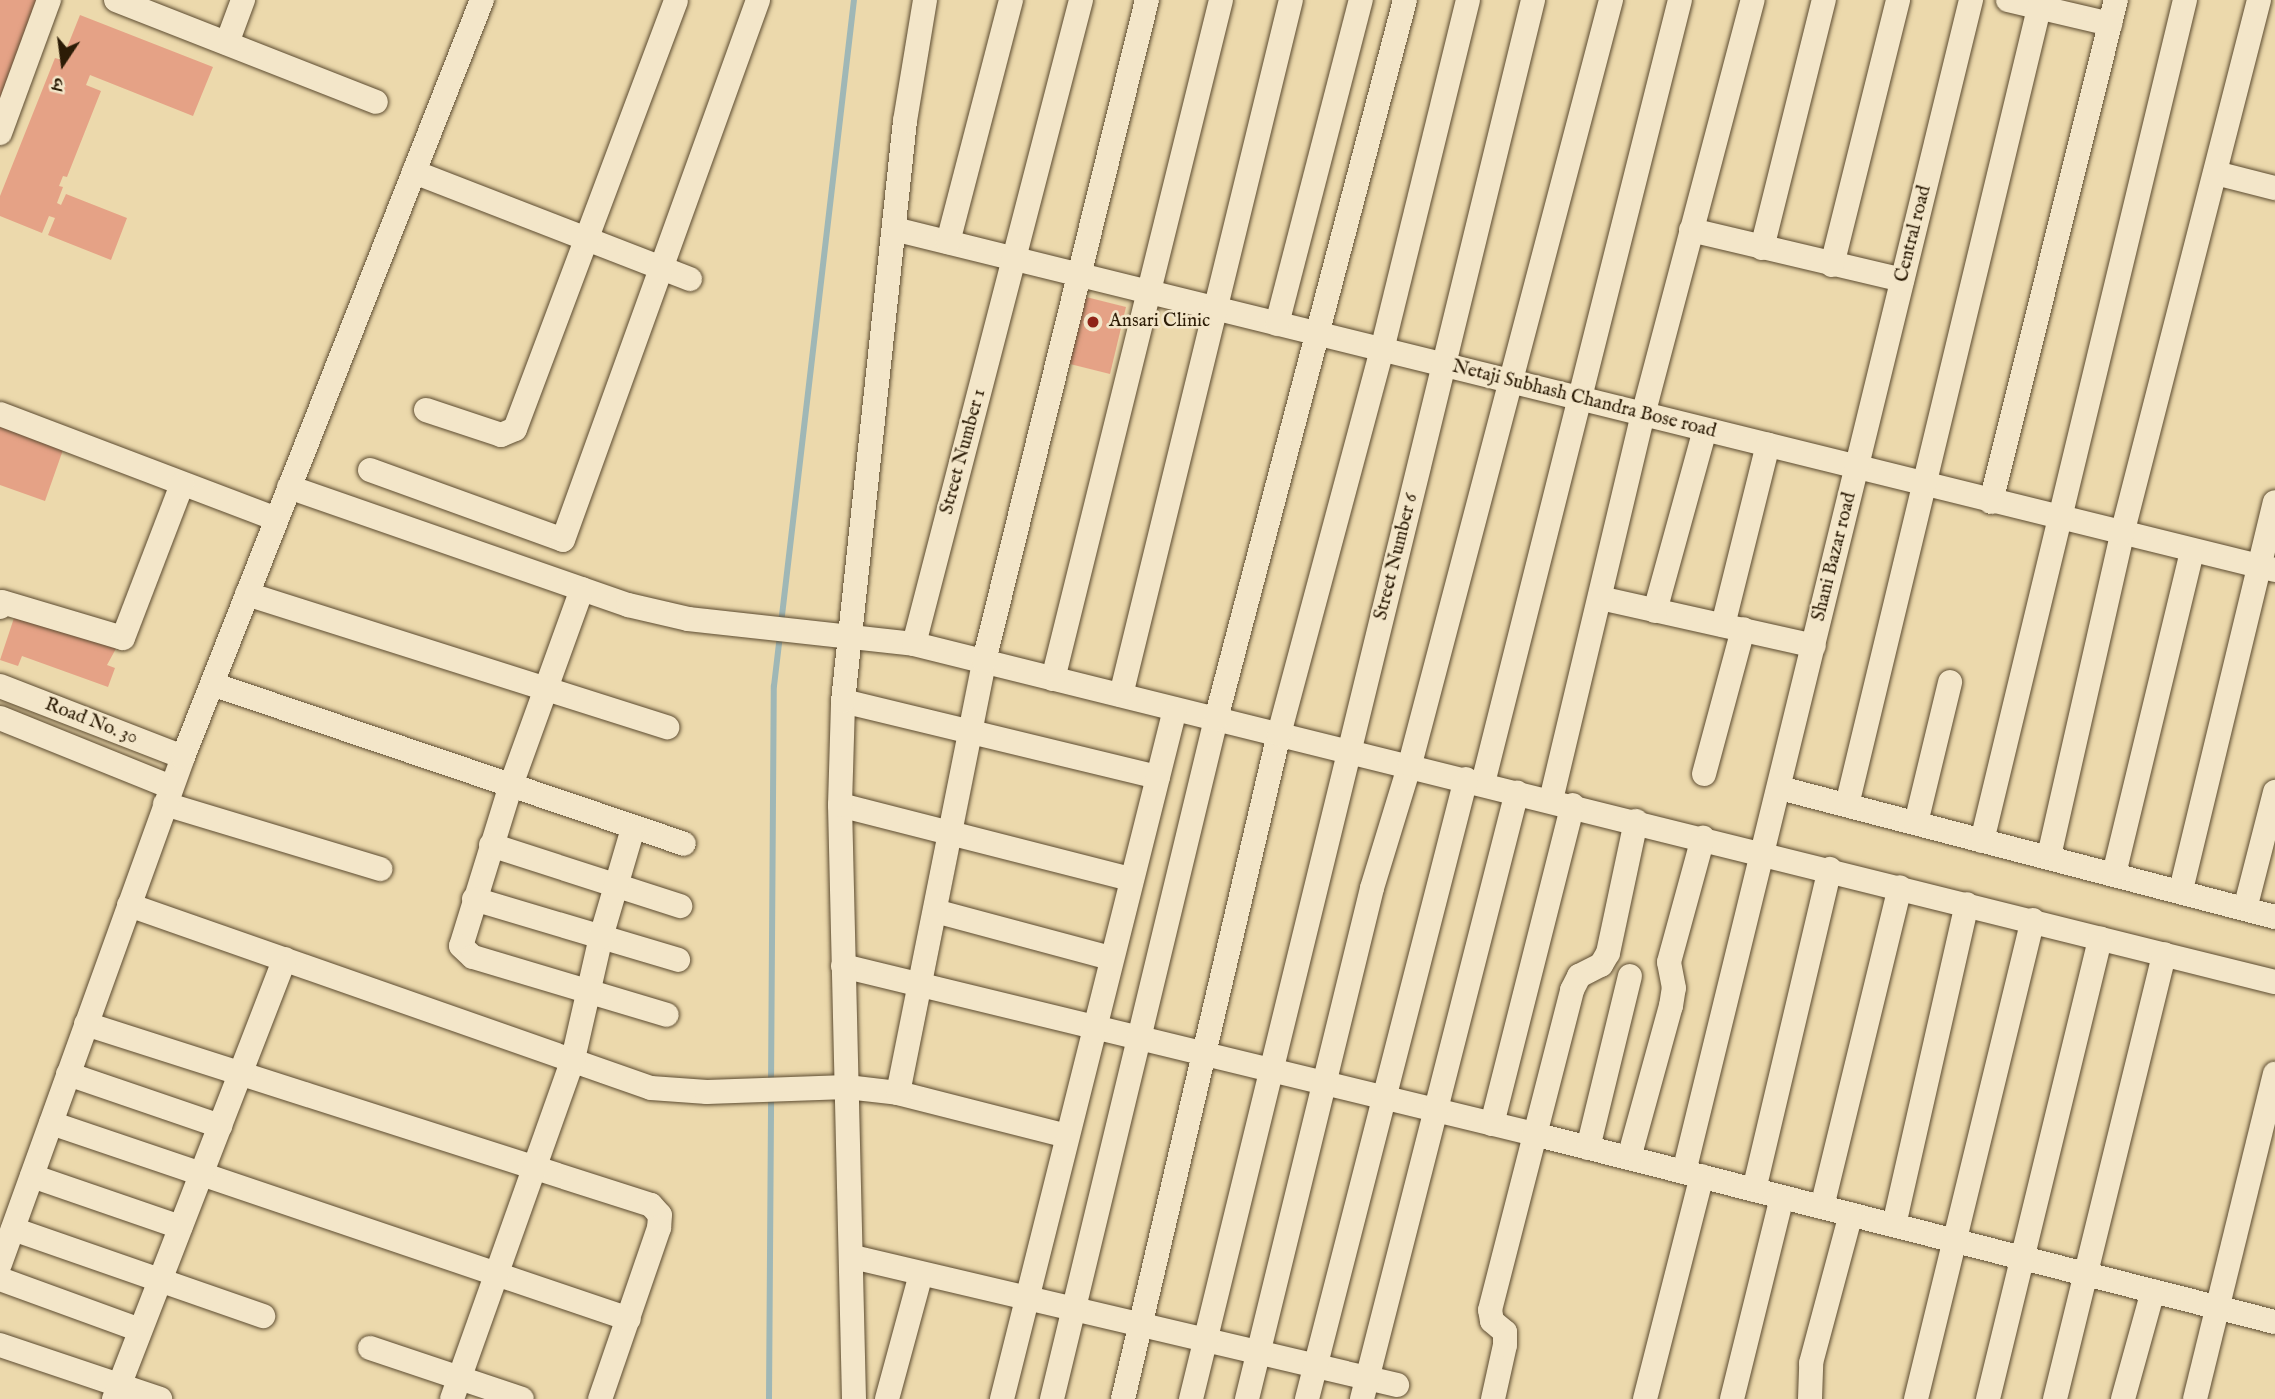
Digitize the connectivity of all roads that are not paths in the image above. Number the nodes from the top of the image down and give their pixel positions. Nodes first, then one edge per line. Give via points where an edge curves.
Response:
1 (49, 0) edge
2 (116, 0) edge
3 (243, 0) edge
4 (482, 0) edge
5 (758, 0) edge
6 (925, 0) edge
7 (1010, 0) edge
8 (1081, 0) edge
9 (1147, 0) edge
10 (1221, 0) edge
11 (1291, 0) edge
12 (1361, 0) edge
13 (1405, 0) edge
14 (1468, 0) edge
15 (1533, 0) edge
16 (1611, 0) edge
17 (1680, 0) edge
18 (1753, 0) edge
19 (1824, 0) edge
20 (1898, 0) edge
21 (1971, 0) edge
22 (2008, 0) edge
23 (2116, 0) edge
24 (2185, 0) edge
25 (2259, 0) edge
26 (676, 1) edge
27 (2040, 4) edge
28 (2110, 24) junction
29 (227, 43) junction
30 (376, 102) dead end
31 (0, 133) edge
32 (414, 172) junction
33 (2216, 173) junction
34 (2275, 188) edge
35 (894, 229) junction
36 (1692, 230) junction
37 (587, 239) junction
38 (948, 242) junction
39 (1762, 248) junction
40 (1014, 260) junction
41 (1832, 265) junction
42 (659, 267) junction
43 (1080, 275) junction
44 (690, 279) dead end
45 (1902, 280) junction
46 (1149, 292) junction
47 (1212, 308) junction
48 (1277, 324) junction
49 (1319, 334) junction
50 (1382, 350) junction
51 (1445, 366) junction
52 (1512, 382) junction
53 (1580, 400) junction
54 (426, 410) dead end
55 (0, 414) edge
56 (1643, 415) junction
57 (1704, 430) junction
58 (1768, 445) junction
59 (1856, 468) junction
60 (370, 470) dead end
61 (181, 484) junction
62 (1924, 485) junction
63 (289, 487) junction
64 (1991, 502) junction
65 (2275, 502) edge
66 (2057, 518) junction
67 (276, 519) junction
68 (2122, 534) junction
69 (563, 540) junction
70 (2192, 551) junction
71 (2267, 569) edge
72 (551, 578) junction
73 (582, 589) junction
74 (247, 594) junction
75 (1600, 598) junction
76 (0, 607) edge
77 (1655, 611) junction
78 (1733, 627) junction
79 (848, 636) junction
80 (914, 644) junction
81 (1814, 646) junction
82 (984, 661) junction
83 (1053, 679) junction
84 (1950, 682) dead end
85 (212, 684) junction
86 (0, 687) edge
87 (549, 690) junction
88 (1121, 695) junction
89 (844, 701) junction
90 (1175, 709) junction
91 (0, 718) edge
92 (1216, 719) junction
93 (667, 727) dead end
94 (971, 731) junction
95 (1279, 734) junction
96 (1349, 749) junction
97 (183, 757) junction
98 (1410, 764) junction
99 (1704, 774) dead end
100 (1158, 777) junction
101 (1474, 781) junction
102 (510, 788) junction
103 (1780, 788) junction
104 (1517, 792) junction
105 (2275, 792) edge
106 (168, 795) junction
107 (1562, 803) junction
108 (840, 806) junction
109 (1847, 806) junction
110 (1636, 821) junction
111 (1916, 823) junction
112 (633, 828) junction
113 (951, 832) junction
114 (1703, 838) junction
115 (1983, 841) junction
116 (684, 844) dead end
117 (491, 845) junction
118 (1765, 853) junction
119 (2049, 856) junction
120 (380, 869) dead end
121 (1830, 869) junction
122 (2114, 874) junction
123 (1132, 879) junction
124 (616, 883) junction
125 (1900, 887) junction
126 (2181, 890) junction
127 (474, 899) junction
128 (1967, 904) junction
129 (129, 905) junction
130 (680, 906) dead end
131 (2245, 909) junction
132 (935, 911) junction
133 (2275, 917) edge
134 (2033, 920) junction
135 (601, 937) junction
136 (2100, 938) junction
137 (2164, 954) junction
138 (1111, 958) junction
139 (285, 959) junction
140 (678, 960) dead end
141 (843, 967) junction
142 (1630, 976) dead end
143 (2275, 982) edge
144 (920, 984) junction
145 (589, 992) junction
146 (667, 1015) dead end
147 (86, 1024) junction
148 (1094, 1025) junction
149 (1142, 1039) junction
150 (1204, 1053) junction
151 (573, 1059) junction
152 (1271, 1070) junction
153 (240, 1073) junction
154 (68, 1074) junction
155 (2275, 1074) edge
156 (1326, 1084) junction
157 (839, 1088) junction
158 (898, 1093) junction
159 (1386, 1098) junction
160 (1435, 1110) junction
161 (51, 1123) junction
162 (1492, 1124) junction
163 (220, 1126) junction
164 (1534, 1134) junction
165 (1067, 1136) junction
166 (1588, 1147) junction
167 (1629, 1158) junction
168 (537, 1168) junction
169 (201, 1174) junction
170 (1693, 1174) junction
171 (32, 1176) junction
172 (1754, 1189) junction
173 (1782, 1197) junction
174 (1822, 1207) junction
175 (1851, 1214) junction
176 (1894, 1225) junction
177 (180, 1227) junction
178 (13, 1229) junction
179 (1955, 1241) junction
180 (853, 1257) junction
181 (2024, 1259) junction
182 (0, 1264) edge
183 (921, 1274) junction
184 (498, 1275) junction
185 (2087, 1275) junction
186 (160, 1278) junction
187 (0, 1279) edge
188 (2153, 1291) junction
189 (1027, 1300) junction
190 (2218, 1308) junction
191 (1076, 1311) junction
192 (263, 1315) dead end
193 (629, 1319) junction
194 (2275, 1322) edge
195 (1141, 1326) junction
196 (141, 1330) junction
197 (1205, 1341) junction
198 (0, 1345) edge
199 (370, 1348) dead end
200 (1258, 1353) junction
201 (1314, 1366) junction
202 (1397, 1385) dead end
203 (456, 1389) edge
204 (1364, 1389) edge
205 (116, 1392) edge
206 (160, 1399) edge
207 (522, 1399) edge
208 (600, 1399) edge
209 (854, 1399) edge
210 (887, 1399) edge
211 (1002, 1399) edge
212 (1052, 1399) edge
213 (1122, 1399) edge
214 (1191, 1399) edge
215 (1247, 1399) edge
216 (1307, 1399) edge
217 (1493, 1399) edge
218 (1645, 1399) edge
219 (1732, 1399) edge
220 (1810, 1399) edge
221 (1916, 1399) edge
222 (1988, 1399) edge
223 (2055, 1399) edge
224 (2123, 1399) edge
225 (2195, 1399) edge

1 - 31 street
2 - 29 street
3 - 29 street
4 - 32 street
5 - 42 street
6 - 35 street
7 - 38 street
8 - 40 street, Street Number 1
9 - 43 street
10 - 46 street
11 - 47 street
12 - 48 street
13 - 49 street
14 - 50 street
15 - 51 street, Street Number 6
16 - 52 street
17 - 53 street
18 - 36 street
19 - 39 street
20 - 41 street
21 - 45 street, Central road
22 - 27 street
23 - 28 street
24 - 66 street
25 - 33 street
26 - 37 street
27 - 28 street
27 - 62 street
28 - 64 street
29 - 30 street
32 - 37 street
32 - 63 street
33 - 34 street
33 - 68 street
35 - 38 street, Netaji Subhash Chandra Bose road
35 - 79 street
36 - 39 street
36 - 56 street
37 - 42 street
37 - 54 street via 515,429 501,435
38 - 40 street, Netaji Subhash Chandra Bose road
39 - 41 street
40 - 43 street, Netaji Subhash Chandra Bose road
40 - 80 street, Street Number 1
41 - 45 street
42 - 44 street
42 - 69 street
43 - 46 street, Netaji Subhash Chandra Bose road
43 - 82 street
45 - 59 street, Central road
46 - 47 street, Netaji Subhash Chandra Bose road
46 - 83 street
47 - 48 street, Netaji Subhash Chandra Bose road
47 - 88 street
48 - 49 street, Netaji Subhash Chandra Bose road
49 - 50 street, Netaji Subhash Chandra Bose road
49 - 92 street
50 - 51 street, Netaji Subhash Chandra Bose road
50 - 95 street
51 - 52 street, Netaji Subhash Chandra Bose road
51 - 96 street, Street Number 6
52 - 53 street, Netaji Subhash Chandra Bose road
52 - 98 street
53 - 56 street, Netaji Subhash Chandra Bose road
53 - 101 street
55 - 61 street
56 - 57 street, Netaji Subhash Chandra Bose road
56 - 75 street
57 - 58 street, Netaji Subhash Chandra Bose road
57 - 77 street
58 - 59 street, Netaji Subhash Chandra Bose road
58 - 78 street
59 - 62 street, Netaji Subhash Chandra Bose road
59 - 81 street, Shani Bazar road
60 - 69 street
61 - 67 street
61 - 76 street via 123,638 2,601
62 - 64 street, Netaji Subhash Chandra Bose road
62 - 109 street
63 - 67 street
63 - 72 street
64 - 66 street, Netaji Subhash Chandra Bose road
65 - 71 street
66 - 68 street, Netaji Subhash Chandra Bose road
66 - 115 street
67 - 74 street
68 - 70 street, Netaji Subhash Chandra Bose road
68 - 119 street
69 - 72 street
70 - 71 street, Netaji Subhash Chandra Bose road
70 - 122 street
71 - 126 street
72 - 73 street
73 - 79 street via 688,618
73 - 87 street
74 - 85 street
74 - 87 street
75 - 77 street
75 - 107 street
77 - 78 street
78 - 81 street
78 - 99 street
79 - 80 street
79 - 89 street
80 - 82 street
81 - 103 street, Shani Bazar road
82 - 83 street
82 - 94 street
83 - 88 street
84 - 111 street
85 - 97 street
85 - 102 street
86 - 97 street, Road No. 30
87 - 93 street
87 - 102 street
88 - 90 street
89 - 94 street
89 - 108 street
90 - 92 street
90 - 100 street
91 - 106 street, Road No. 30
92 - 95 street
92 - 149 street
94 - 100 street
94 - 113 street
95 - 96 street
95 - 150 street
96 - 98 street
96 - 152 street, Street Number 6
97 - 106 street
98 - 101 street
98 - 156 street via 1372,888
100 - 123 street
101 - 104 street
101 - 159 street
102 - 112 street
102 - 117 street
103 - 109 street
103 - 118 street, Shani Bazar road
104 - 107 street
104 - 160 street
105 - 131 street
106 - 120 street, Road No. 30
106 - 129 street
107 - 110 street
107 - 162 street
108 - 113 street
108 - 141 street
109 - 111 street
110 - 114 street
110 - 164 street via 1608,953 1601,965 1579,976 1572,990
111 - 115 street
112 - 116 street
112 - 124 street
113 - 123 street
113 - 132 street
114 - 118 street
114 - 167 street via 1669,962 1674,988 1671,1006
115 - 119 street
117 - 124 street
117 - 127 street
118 - 121 street
118 - 170 street, Shani Bazar road
119 - 122 street
121 - 125 street
121 - 172 street
122 - 126 street
123 - 138 street
124 - 130 street
124 - 135 street
125 - 128 street
125 - 174 street
126 - 131 street
127 - 135 street
127 - 145 street via 461,938 465,953
128 - 134 street
128 - 176 street
129 - 139 street
129 - 147 street
131 - 133 street
132 - 138 street
132 - 144 street
134 - 136 street
134 - 179 street
135 - 140 street
135 - 145 street
136 - 137 street
136 - 181 street
137 - 143 street
137 - 185 street
138 - 148 street
139 - 151 street
139 - 153 street
141 - 144 street
141 - 157 street
142 - 166 street
144 - 148 street
144 - 158 street
145 - 146 street
145 - 151 street
147 - 153 street
147 - 154 street
148 - 149 street
148 - 165 street
149 - 150 street
149 - 191 street
150 - 152 street
150 - 195 street
151 - 157 street via 651,1088 707,1092
151 - 168 street
152 - 156 street
152 - 197 street, Street Number 6
153 - 163 street
153 - 168 street
154 - 161 street
154 - 163 street
155 - 190 street
156 - 159 street
156 - 200 street
157 - 158 street
157 - 180 street
158 - 165 street
159 - 160 street
159 - 201 street
160 - 162 street
160 - 204 street
161 - 169 street
161 - 171 street
162 - 164 street
163 - 169 street
164 - 166 street
164 - 217 street via 1490,1311 1492,1321 1505,1332
165 - 189 street
166 - 167 street
167 - 170 street
168 - 184 street
168 - 193 street via 651,1205 660,1215
169 - 177 street
169 - 184 street
170 - 172 street
170 - 218 street, Shani Bazar road
171 - 177 street
171 - 178 street
172 - 173 street
173 - 174 street
173 - 219 street
174 - 175 street
175 - 176 street
175 - 220 street via 1811,1363
176 - 179 street
177 - 186 street
178 - 182 street
178 - 186 street
179 - 181 street
179 - 221 street
180 - 183 street
180 - 209 street
181 - 185 street
181 - 222 street
183 - 189 street
183 - 210 street
184 - 193 street
184 - 203 street
185 - 188 street
185 - 223 street
186 - 192 street
186 - 196 street
187 - 196 street
188 - 190 street
188 - 224 street
189 - 191 street
189 - 211 street
190 - 194 street
190 - 225 street
191 - 195 street
191 - 212 street
193 - 208 street
195 - 197 street
195 - 213 street
196 - 205 street
197 - 200 street
197 - 214 street, Street Number 6
198 - 205 street
199 - 203 street
200 - 201 street
200 - 215 street
201 - 204 street
201 - 216 street
202 - 204 street
203 - 207 street
205 - 206 street

